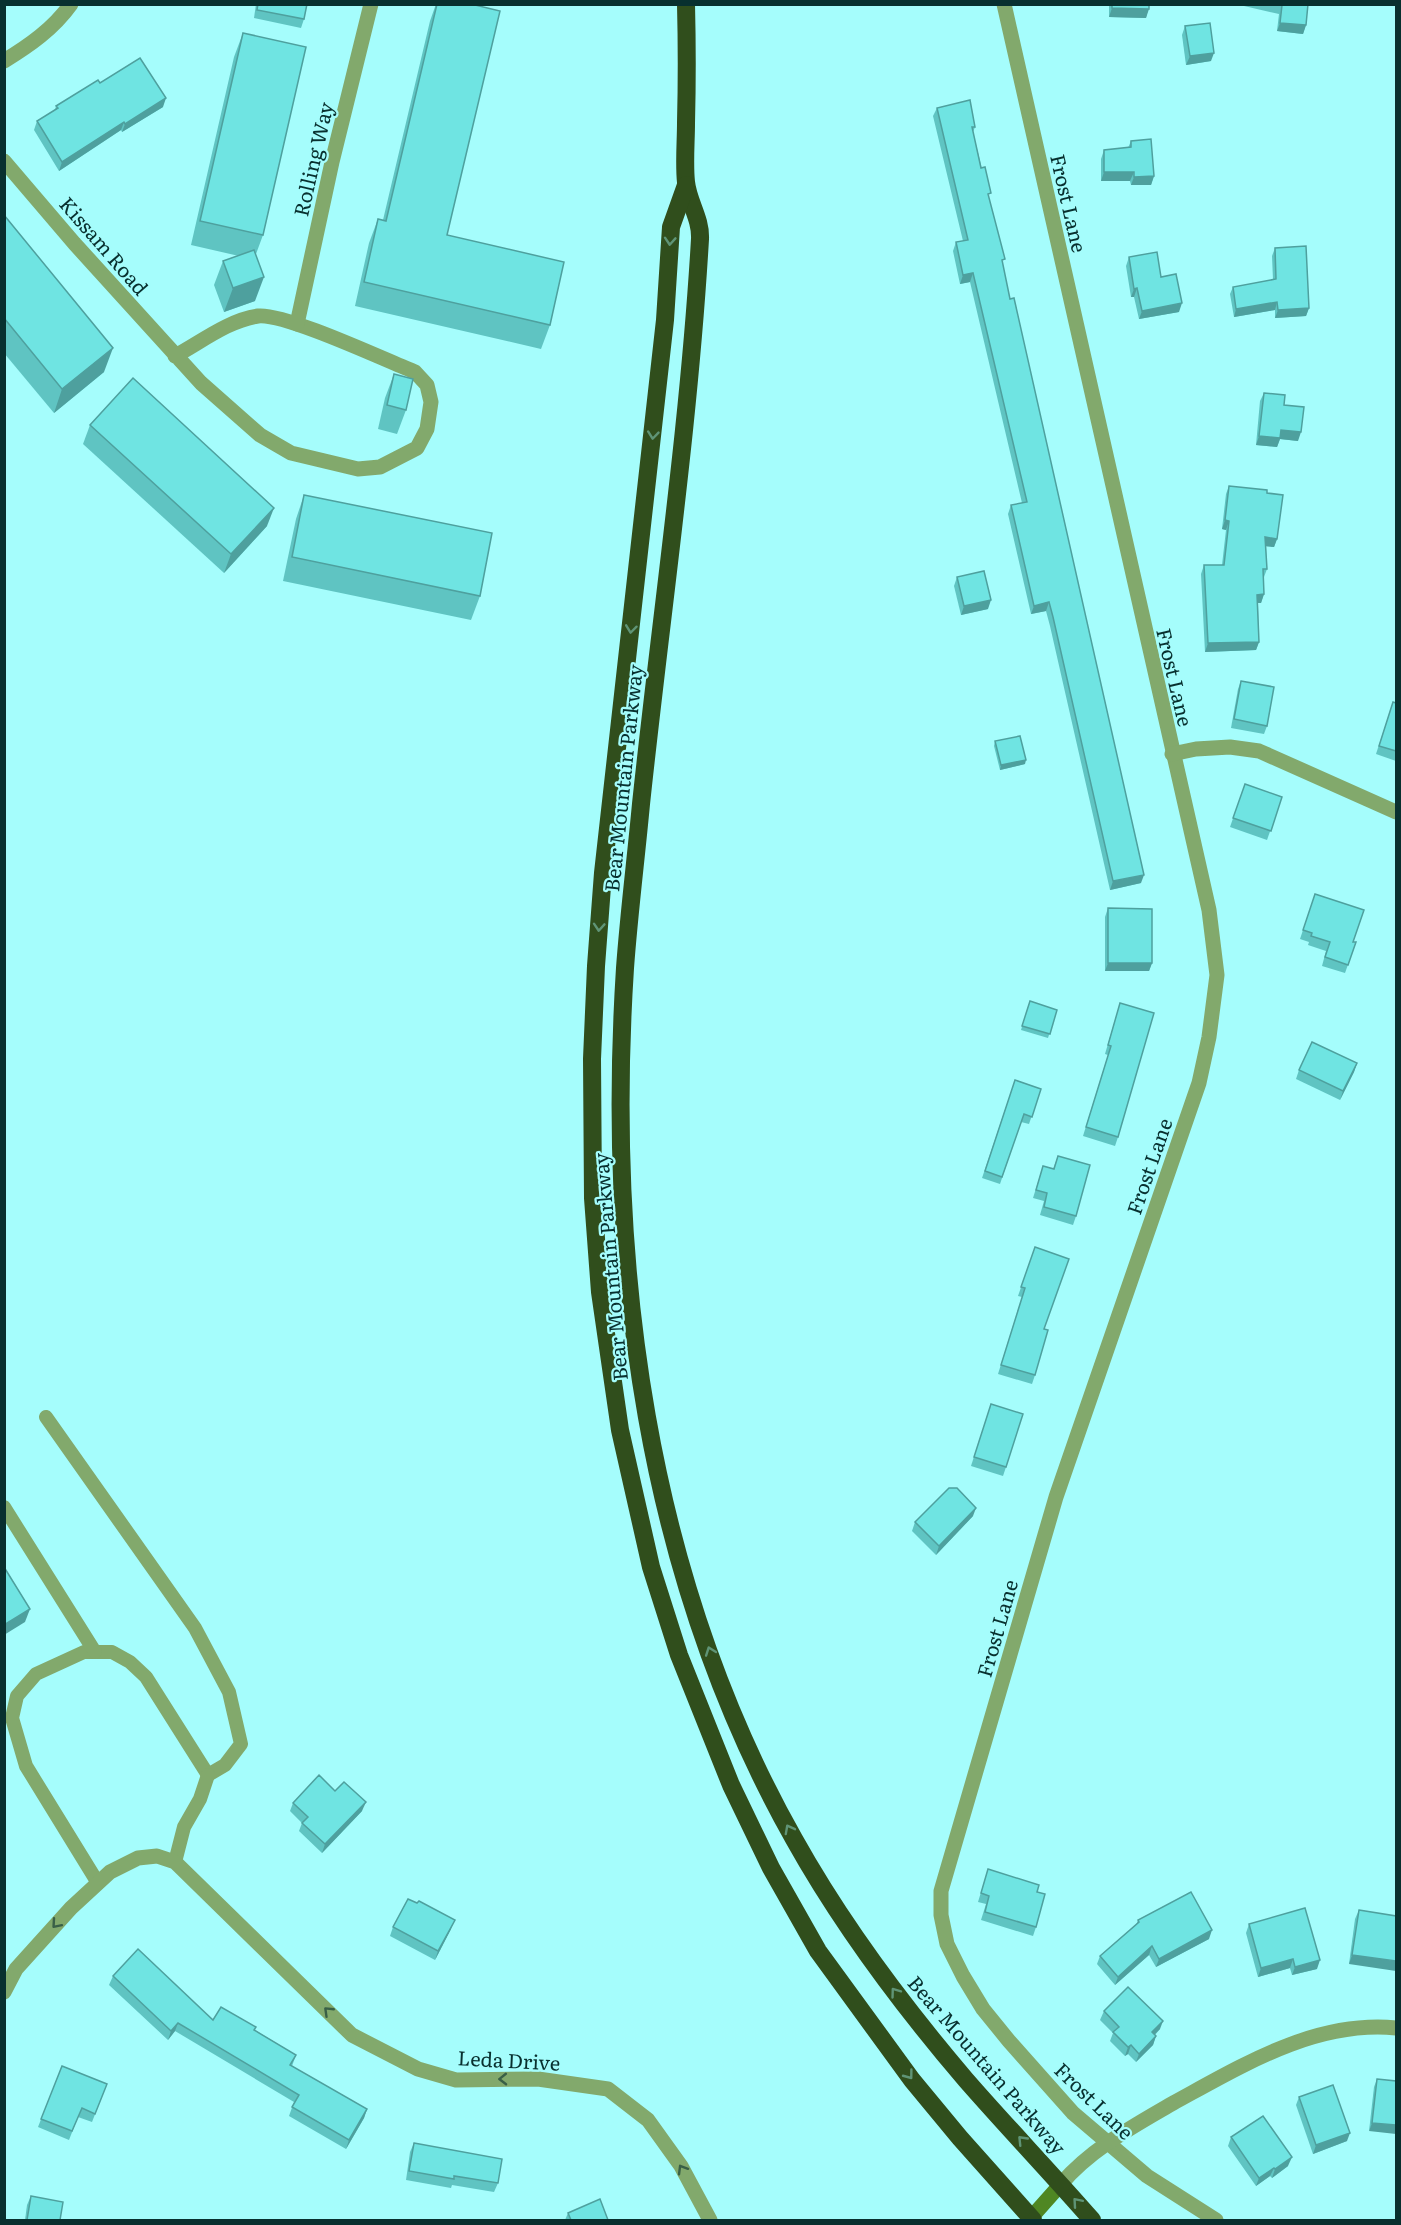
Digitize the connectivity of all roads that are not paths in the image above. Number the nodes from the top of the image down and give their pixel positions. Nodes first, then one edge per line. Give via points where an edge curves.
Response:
1 (71, 4) edge
2 (370, 4) edge
3 (686, 4) edge
4 (1004, 4) edge
5 (4, 61) edge
6 (4, 161) edge
7 (686, 185) junction
8 (297, 324) junction
9 (175, 356) junction
10 (1172, 754) junction
11 (1396, 812) edge
12 (46, 1417) dead end
13 (4, 1507) edge
14 (95, 1652) junction
15 (208, 1775) junction
16 (175, 1862) junction
17 (98, 1883) junction
18 (4, 1992) edge
19 (1396, 2028) edge
20 (1108, 2143) junction
21 (1061, 2184) junction
22 (710, 2220) edge
23 (1031, 2220) edge
24 (1092, 2220) edge
25 (1216, 2220) edge

1 - 5 street via 34,43
2 - 8 street, Rolling Way
3 - 7 highway, Bear Mountain Parkway
4 - 10 street, Frost Lane
6 - 9 street, Kissam Road
21 -> 7 highway, Bear Mountain Parkway via 904,2004 794,1840 739,1729 708,1646 667,1512 649,1428 625,1243 621,1068 628,926 684,422 701,228
7 -> 23 highway, Bear Mountain Parkway via 671,227 665,320 596,966 591,1083 593,1198 600,1292 620,1430 651,1567 680,1655 730,1785 771,1868 818,1951 912,2080
8 - 9 street, Kissam Road via 261,316 241,320
8 - 9 street, Kissam Road via 415,372 428,385 431,402 427,429 417,448 380,467 358,469 291,453 260,435
10 - 11 street via 1230,747 1259,751
10 - 20 street, Frost Lane via 1209,910 1216,975 1199,1083 1056,1497 941,1891 947,1944 983,2009 1065,2105
12 - 15 lane via 195,1628 229,1692 240,1744 225,1765
13 - 14 lane
14 - 15 lane via 112,1652 146,1677
14 - 17 lane via 84,1652 36,1674 17,1696 12,1718 26,1766
15 - 16 lane via 184,1827
16 - 17 street via 157,1856 138,1858
22 -> 16 street, Leda Drive via 681,2166 648,2120 608,2089 538,2079 456,2080 417,2069 352,2035
17 -> 18 street via 70,1908 16,1969
19 - 20 street via 1346,2030 1308,2038 1265,2054 1221,2075
20 - 21 street via 1087,2157
20 - 25 street, Frost Lane via 1147,2176
21 - 23 street
24 -> 21 highway, Bear Mountain Parkway

